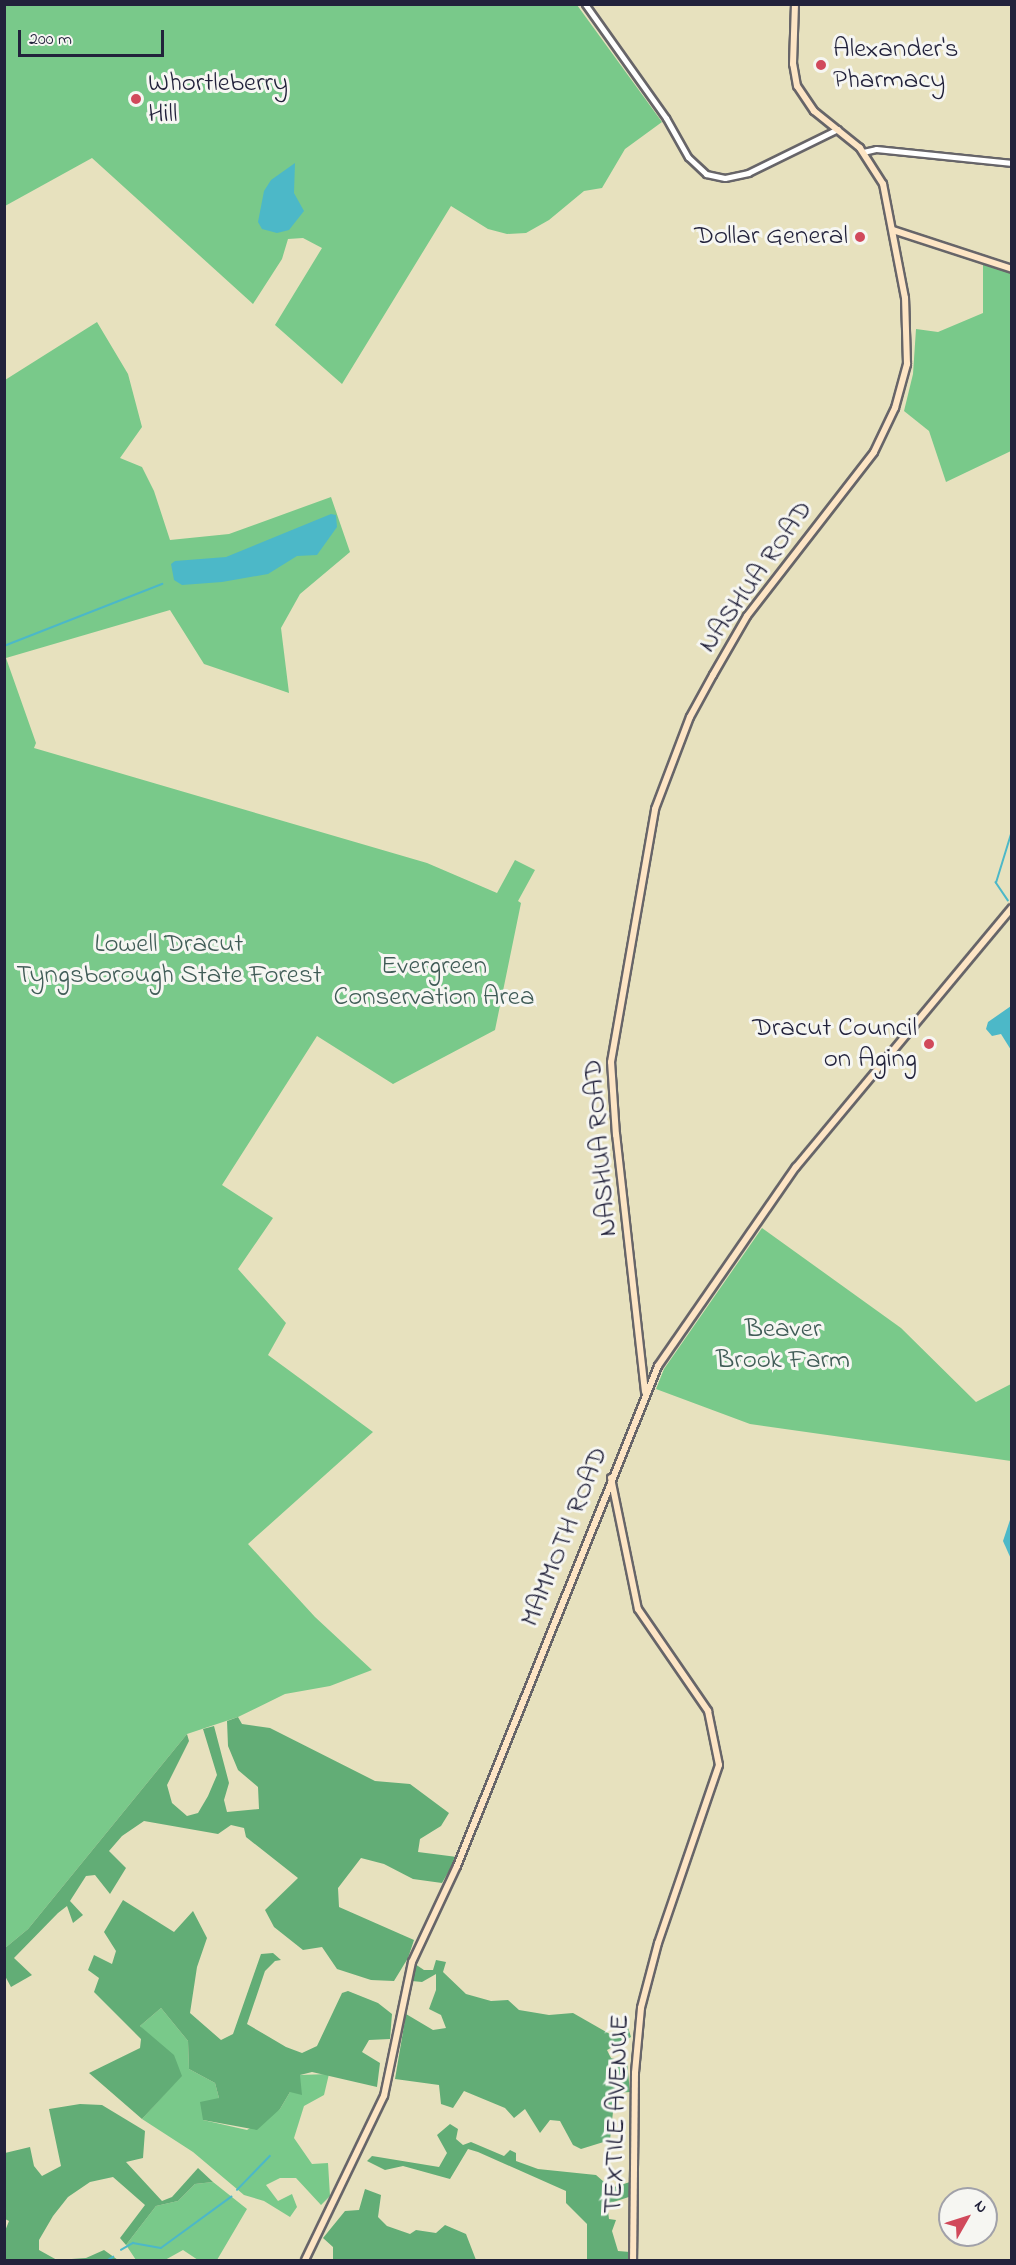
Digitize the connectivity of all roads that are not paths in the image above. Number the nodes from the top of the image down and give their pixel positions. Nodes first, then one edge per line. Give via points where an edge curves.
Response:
1 (585, 4) edge
2 (795, 4) edge
3 (838, 129) junction
4 (863, 152) junction
5 (1011, 163) edge
6 (893, 230) junction
7 (1011, 269) edge
8 (1011, 908) edge
9 (645, 1392) junction
10 (611, 1478) junction
11 (615, 1502) junction
12 (599, 1507) junction
13 (305, 2260) edge
14 (633, 2260) edge

1 - 3 street via 666,118 687,156 706,174 725,178 748,173
2 - 3 main road, NASHUA ROAD via 793,64 797,86 814,111
3 - 4 main road, NASHUA ROAD
4 - 5 street via 876,148
4 - 6 main road, NASHUA ROAD via 882,184
6 - 7 main road
6 - 9 main road, NASHUA ROAD via 905,298 908,345 895,408 874,452 762,595 729,646 690,717 650,832 614,1040 611,1084
8 - 9 main road, MAMMOTH ROAD via 796,1167 658,1366
9 - 10 main road, MAMMOTH ROAD
10 - 11 main road
10 - 12 main road, MAMMOTH ROAD
11 - 12 main road
11 - 14 main road, TEXTILE AVENUE via 638,1609 708,1711 719,1765 658,1943 641,2008 635,2073
12 - 13 main road, MAMMOTH ROAD via 457,1866 412,1962 384,2096

